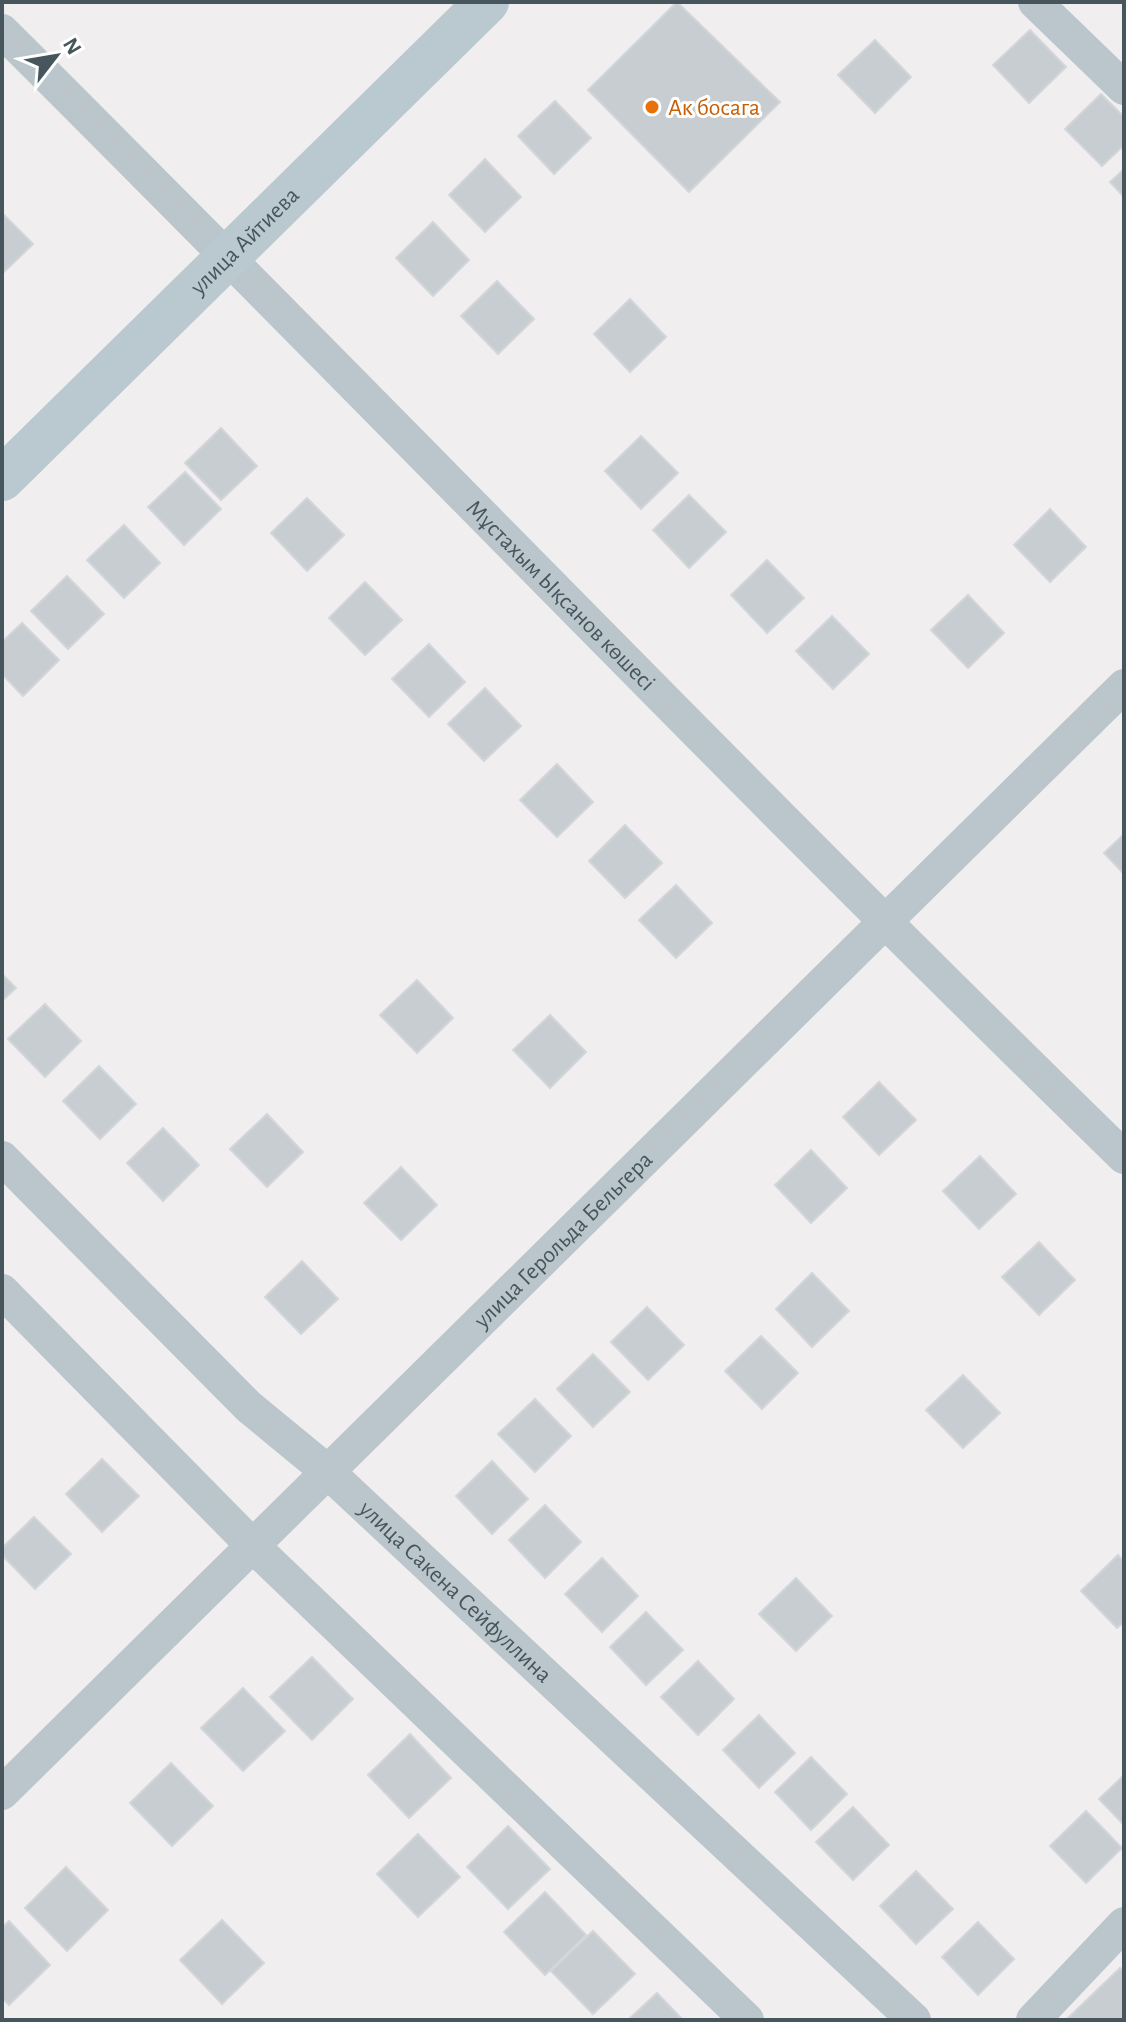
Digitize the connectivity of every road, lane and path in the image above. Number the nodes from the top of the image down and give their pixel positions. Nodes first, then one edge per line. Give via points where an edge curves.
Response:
1 (487, 2) edge
2 (1035, 2) edge
3 (2, 31) edge
4 (1124, 88) edge
5 (229, 256) junction
6 (2, 479) edge
7 (1124, 686) edge
8 (884, 923) junction
9 (1124, 1157) edge
10 (2, 1158) edge
11 (2, 1291) edge
12 (328, 1472) junction
13 (254, 1547) junction
14 (2, 1793) edge
15 (1124, 1924) edge
16 (747, 2020) edge
17 (914, 2020) edge
18 (1033, 2020) edge

1 - 5 street, улица Айтиева
2 - 4 street
3 - 5 street, Мұстахым Ықсанов көшесі
5 - 6 street, улица Айтиева
5 - 8 street, Мұстахым Ықсанов көшесі
7 - 8 street, улица Герольда Бельгера
8 - 9 street, Мұстахым Ықсанов көшесі
8 - 12 street, улица Герольда Бельгера
10 - 12 street, улица Сакена Сейфуллина via 249,1407
11 - 13 street
12 - 13 street, улица Герольда Бельгера
12 - 17 street, улица Сакена Сейфуллина
13 - 14 street, улица Герольда Бельгера
13 - 16 street
15 - 18 street

